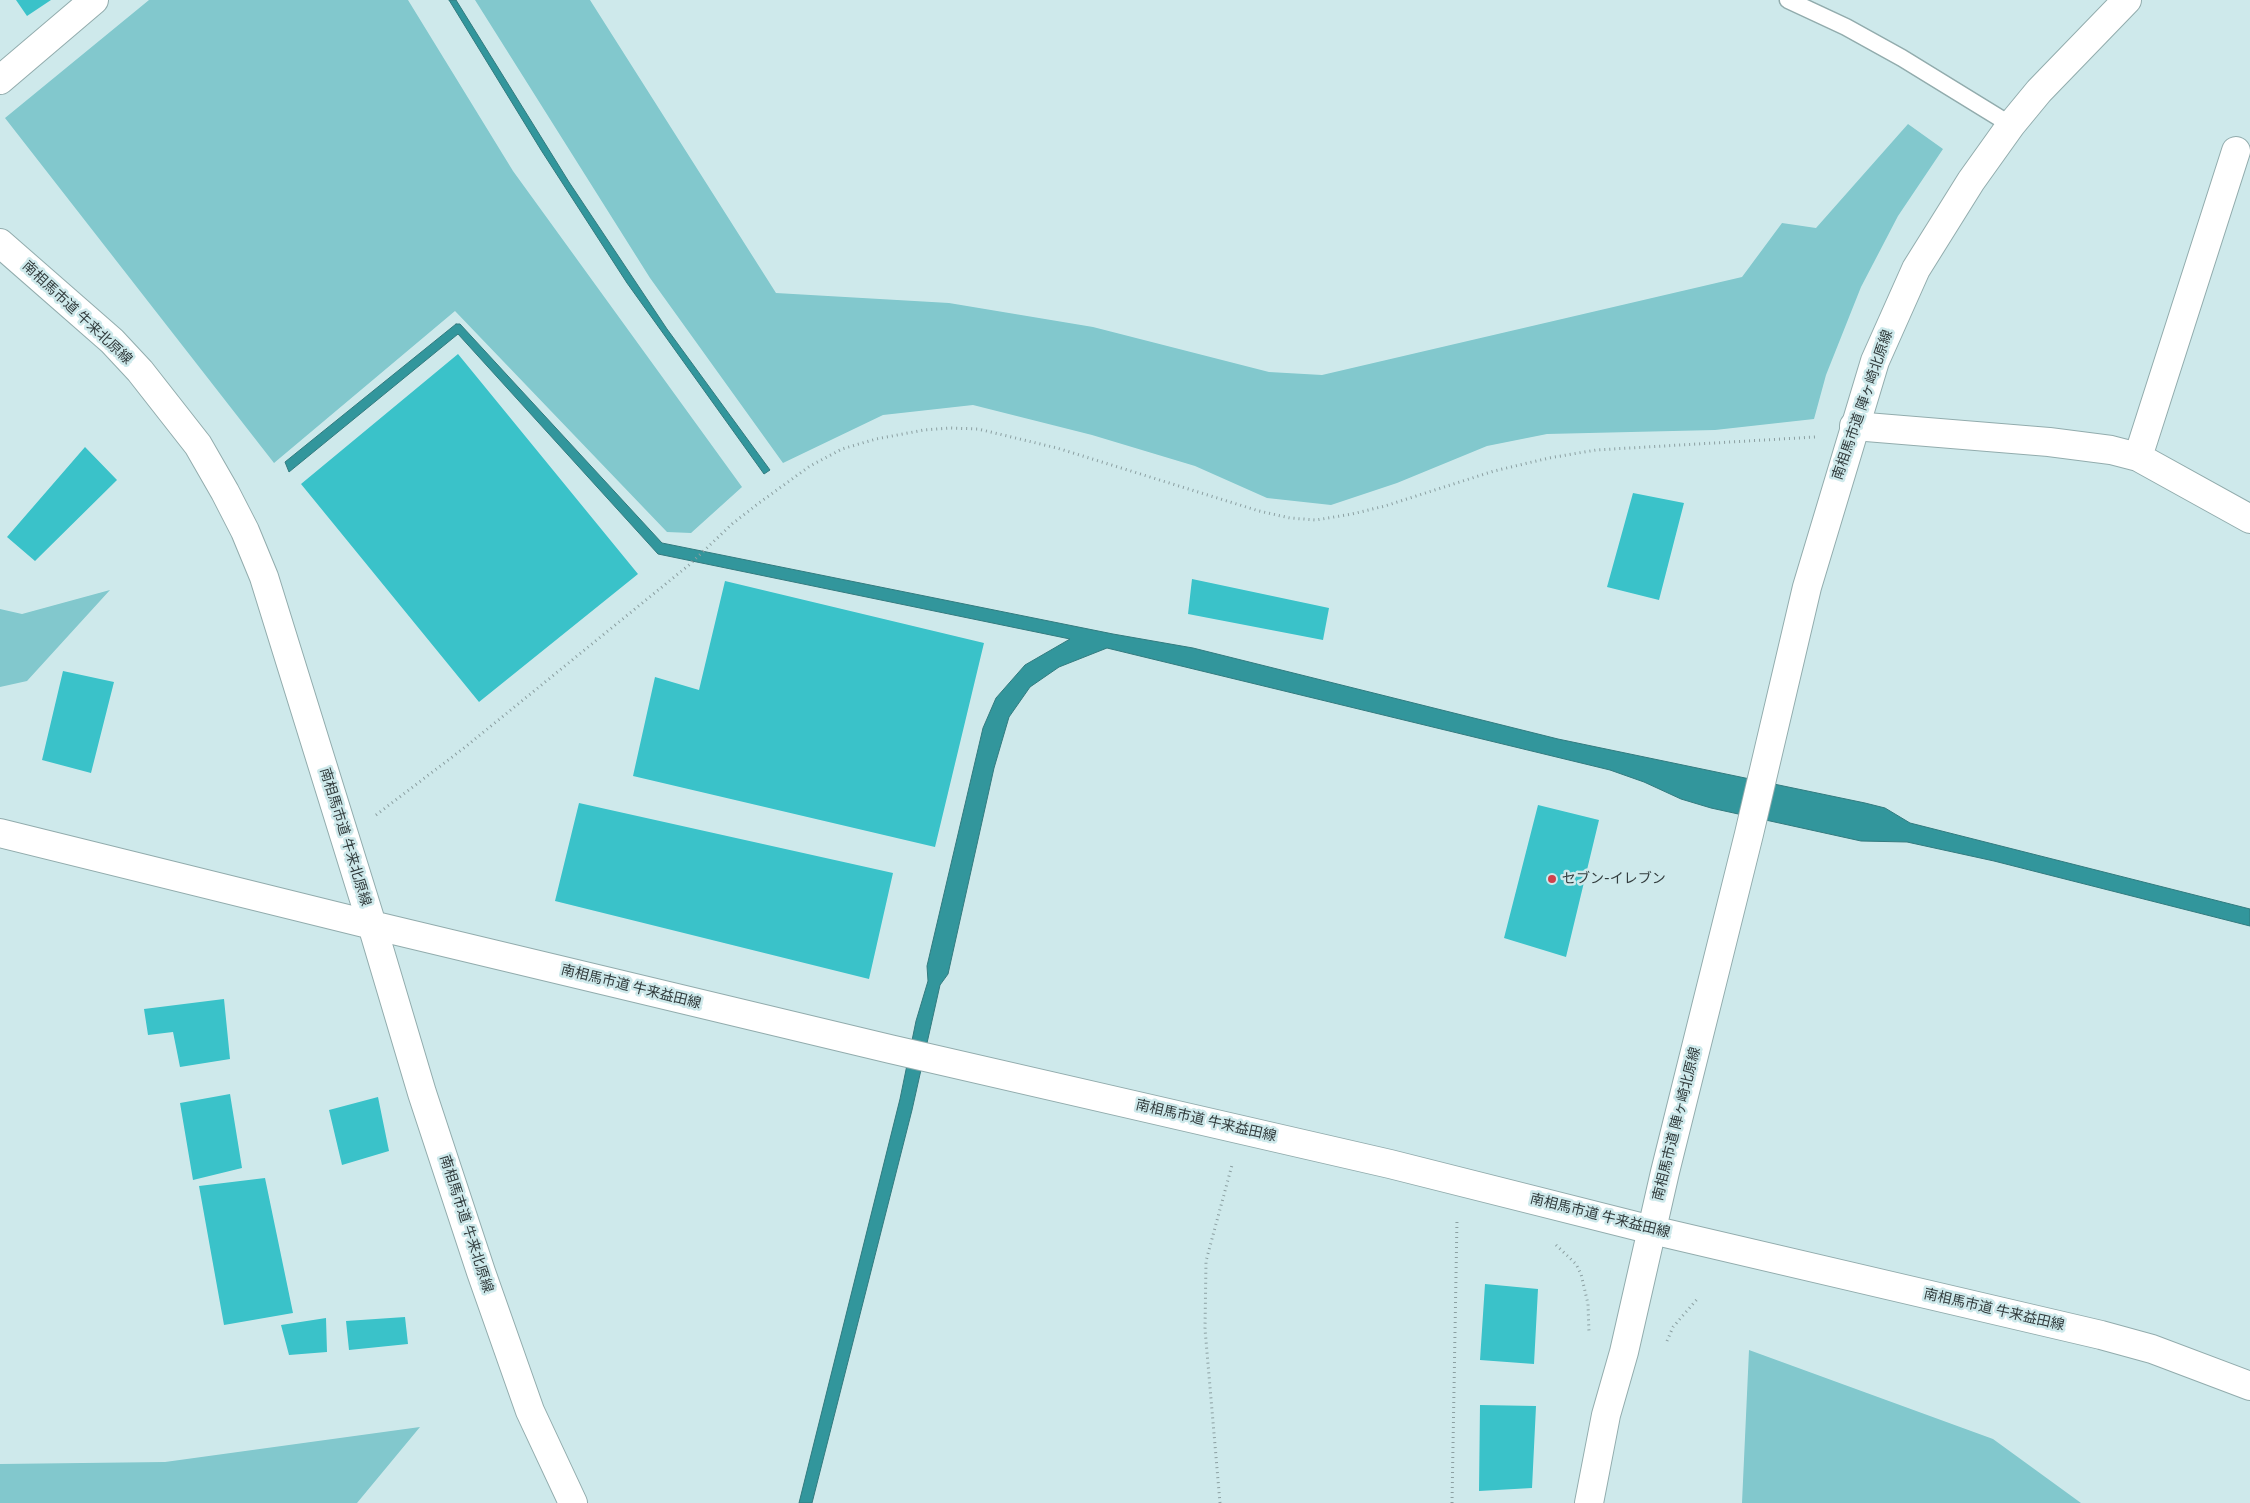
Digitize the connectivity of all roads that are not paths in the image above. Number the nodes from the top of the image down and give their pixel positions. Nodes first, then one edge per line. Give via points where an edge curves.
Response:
1 (94, 0) edge
2 (1788, 0) edge
3 (2127, 0) edge
4 (0, 80) edge
5 (2011, 124) junction
6 (2236, 151) dead end
7 (0, 243) edge
8 (1854, 426) junction
9 (2138, 457) junction
10 (2250, 519) edge
11 (0, 833) edge
12 (372, 925) junction
13 (1652, 1230) junction
14 (2250, 1386) edge
15 (573, 1503) edge
16 (1589, 1503) edge

1 - 4 street
2 - 5 lane via 1902,58
3 - 5 street, 南相馬市道 陣ヶ崎北原線 via 2063,64
5 - 8 street, 南相馬市道 陣ヶ崎北原線 via 1916,269 1888,330
6 - 9 street
7 - 12 street, 南相馬市道 牛来北原線 via 112,341 140,371 198,446 225,492 264,577
8 - 9 street via 2050,442
8 - 13 street, 南相馬市道 陣ヶ崎北原線 via 1807,587
9 - 10 street
11 - 12 street, 南相馬市道 牛来益田線
12 - 13 street, 南相馬市道 牛来益田線 via 890,1050 1243,1129
12 - 15 street, 南相馬市道 牛来北原線 via 422,1093 484,1281 530,1411
13 - 14 street, 南相馬市道 牛来益田線 via 2101,1335 2152,1349
13 - 16 street, 南相馬市道 陣ヶ崎北原線 via 1606,1416

